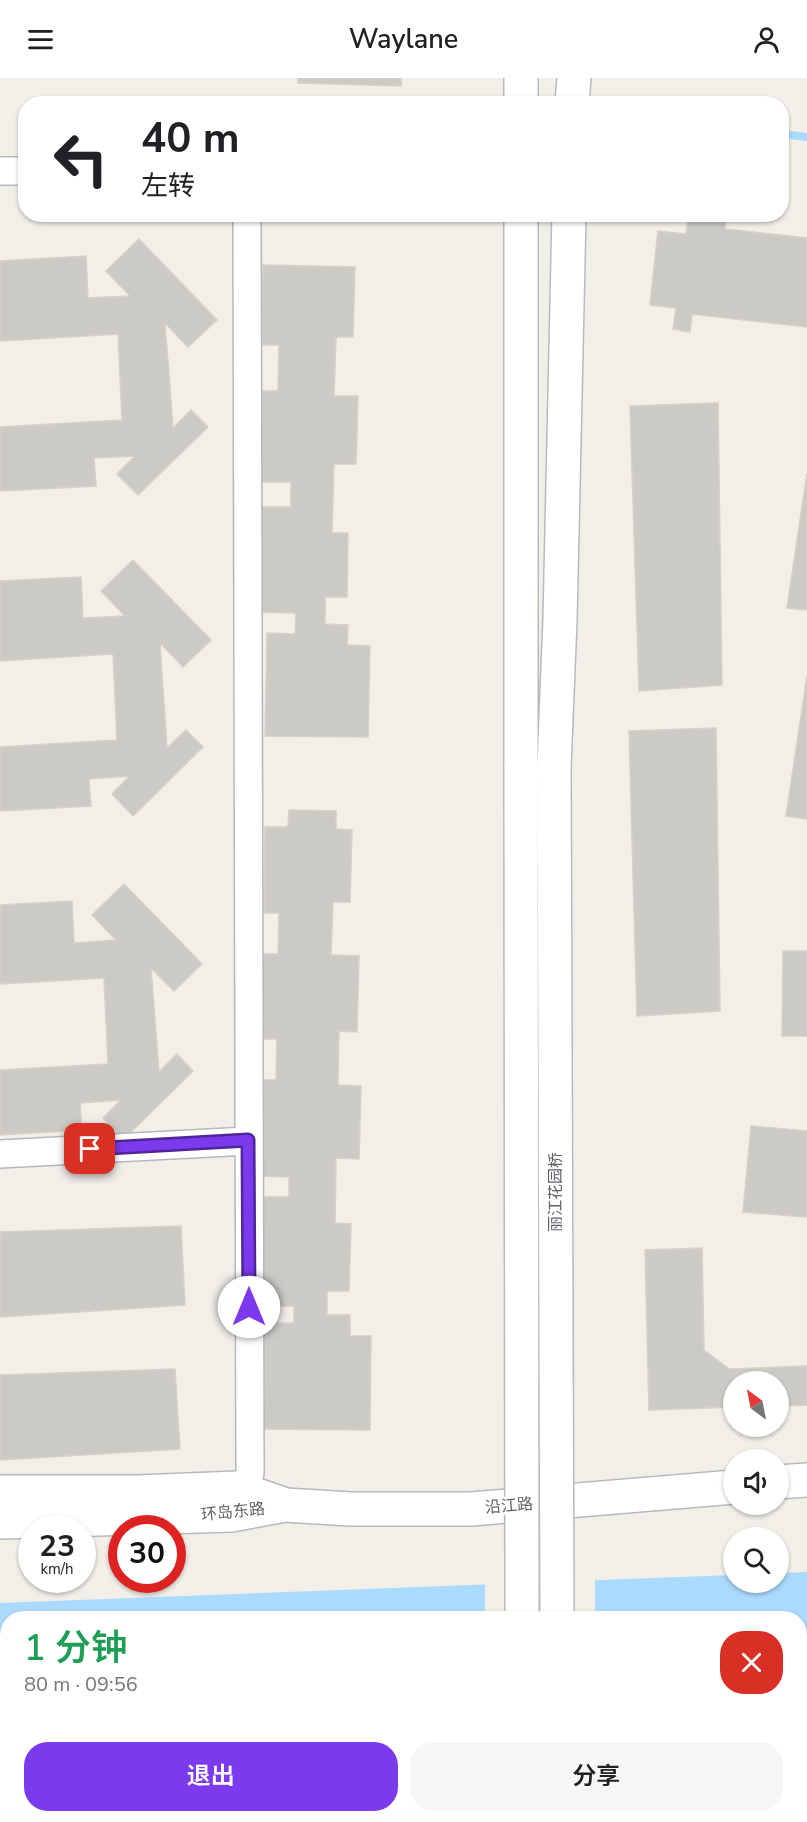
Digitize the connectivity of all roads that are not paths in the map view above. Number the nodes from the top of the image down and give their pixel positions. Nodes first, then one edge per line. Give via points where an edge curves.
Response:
1 (521, 78) edge
2 (574, 78) edge
3 (521, 96) edge
4 (573, 96) edge
5 (0, 171) edge
6 (18, 171) edge
7 (247, 222) edge
8 (521, 222) edge
9 (569, 222) edge
10 (248, 1140) junction
11 (0, 1154) edge
12 (250, 1473) dead end
13 (807, 1480) edge
14 (789, 1481) edge
15 (723, 1488) edge
16 (0, 1492) edge
17 (285, 1505) junction
18 (0, 1522) edge
19 (522, 1611) edge
20 (557, 1611) edge

1 - 3 street
2 - 4 street
5 - 6 street
7 - 10 street
8 - 19 street, bridge
9 - 20 street, 丽江花园桥, bridge via 554,766
10 - 11 street
10 - 12 street
13 - 14 street
15 - 17 street, 沿江路 via 471,1509
16 - 17 street, 环岛东路 via 237,1488
17 - 18 street, 环岛东路 via 231,1515

